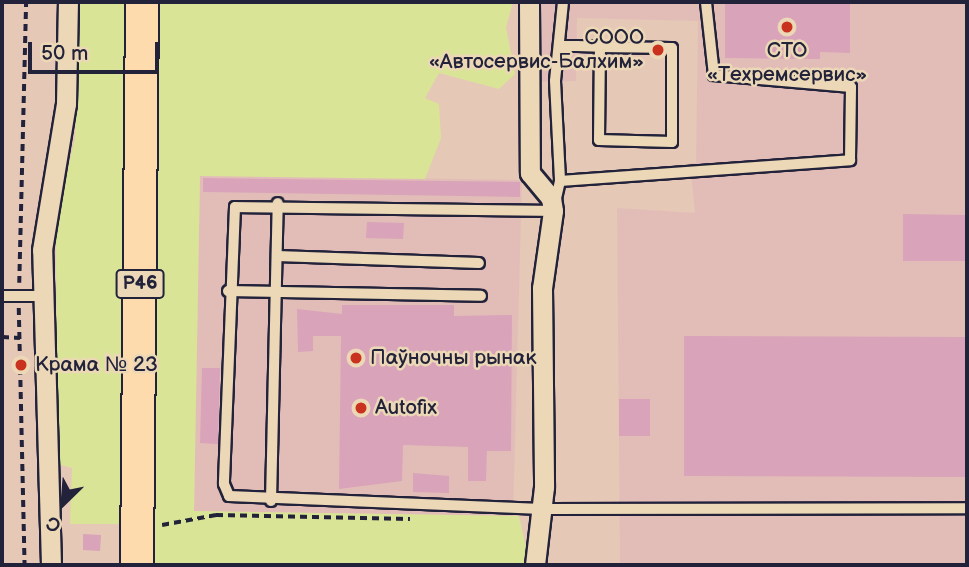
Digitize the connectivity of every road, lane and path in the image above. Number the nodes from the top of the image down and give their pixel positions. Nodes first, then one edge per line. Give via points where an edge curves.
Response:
1 (68, 2) edge
2 (142, 2) edge
3 (529, 2) edge
4 (563, 2) edge
5 (706, 2) edge
6 (559, 46) junction
7 (600, 47) junction
8 (560, 181) junction
9 (278, 203) junction
10 (553, 211) junction
11 (277, 256) junction
12 (479, 263) dead end
13 (228, 291) junction
14 (276, 292) junction
15 (2, 296) edge
16 (42, 296) junction
17 (481, 296) dead end
18 (2, 337) edge
19 (20, 338) dead end
20 (271, 501) junction
21 (967, 508) edge
22 (542, 509) junction
23 (418, 519) dead end
24 (158, 532) dead end
25 (51, 565) edge
26 (137, 565) edge
27 (535, 565) edge

1 - 16 street via 66,104 45,220
2 - 26 main road, Р46
3 - 10 street via 530,173 551,198
4 - 6 lane
5 - 8 lane via 714,75 850,87 850,160
6 - 7 lane
6 - 8 lane
7 - 7 lane via 673,48 672,142 599,140
8 - 10 lane
9 - 10 lane
9 - 11 lane
9 - 13 lane via 245,202 230,215
10 - 22 street via 542,288
11 - 12 lane
11 - 14 lane
13 - 14 lane
13 - 20 lane via 224,484 241,500
14 - 17 lane
14 - 20 lane
15 - 16 lane
16 - 25 street
18 - 19 path
20 - 22 lane
21 - 22 lane
22 - 27 street
23 - 24 path via 216,515 204,522 171,520

